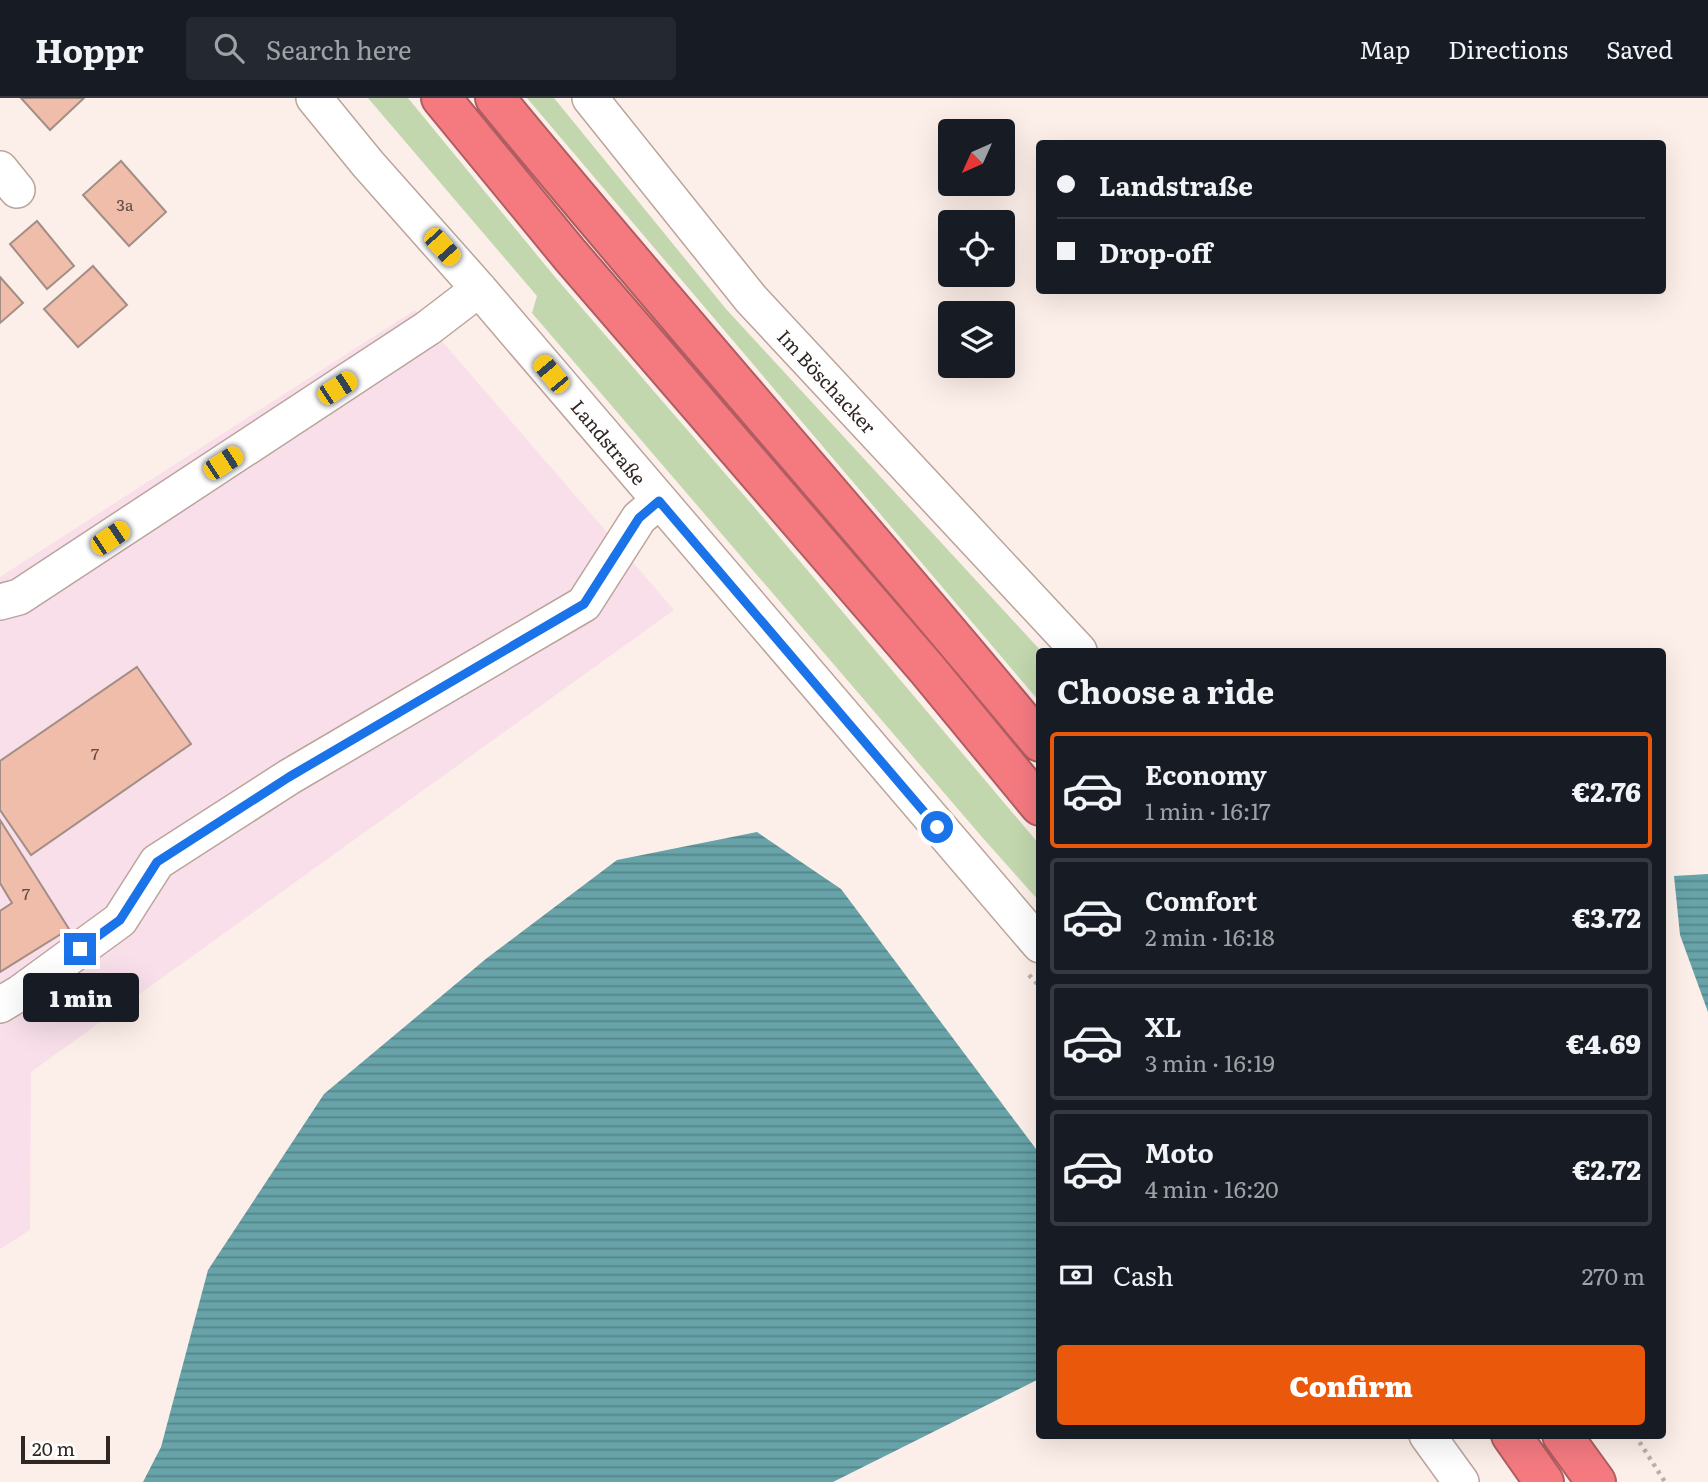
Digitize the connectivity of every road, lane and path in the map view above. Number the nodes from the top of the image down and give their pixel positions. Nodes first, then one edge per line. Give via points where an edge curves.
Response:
1 (314, 98) edge
2 (441, 98) edge
3 (495, 98) edge
4 (590, 98) edge
5 (479, 289) junction
6 (659, 501) junction
7 (0, 602) edge
8 (1076, 648) edge
9 (1036, 737) edge
10 (1036, 801) edge
11 (1036, 940) edge
12 (0, 1005) edge
13 (1430, 1439) edge
14 (1514, 1439) edge
15 (1565, 1439) edge
16 (1638, 1439) edge
17 (1461, 1482) edge
18 (1545, 1482) edge
19 (1596, 1482) edge
20 (1665, 1482) edge

1 - 5 street, Landstraße
2 - 10 highway
3 - 9 highway
4 - 8 street, Im Böschacker via 751,299
5 - 6 street, Landstraße
5 - 7 street via 428,328 30,590
6 - 11 street, Landstraße
6 - 12 street via 639,518 584,604 289,777 157,862 120,920
13 - 17 street
14 - 18 highway
15 - 19 highway
16 - 20 path

